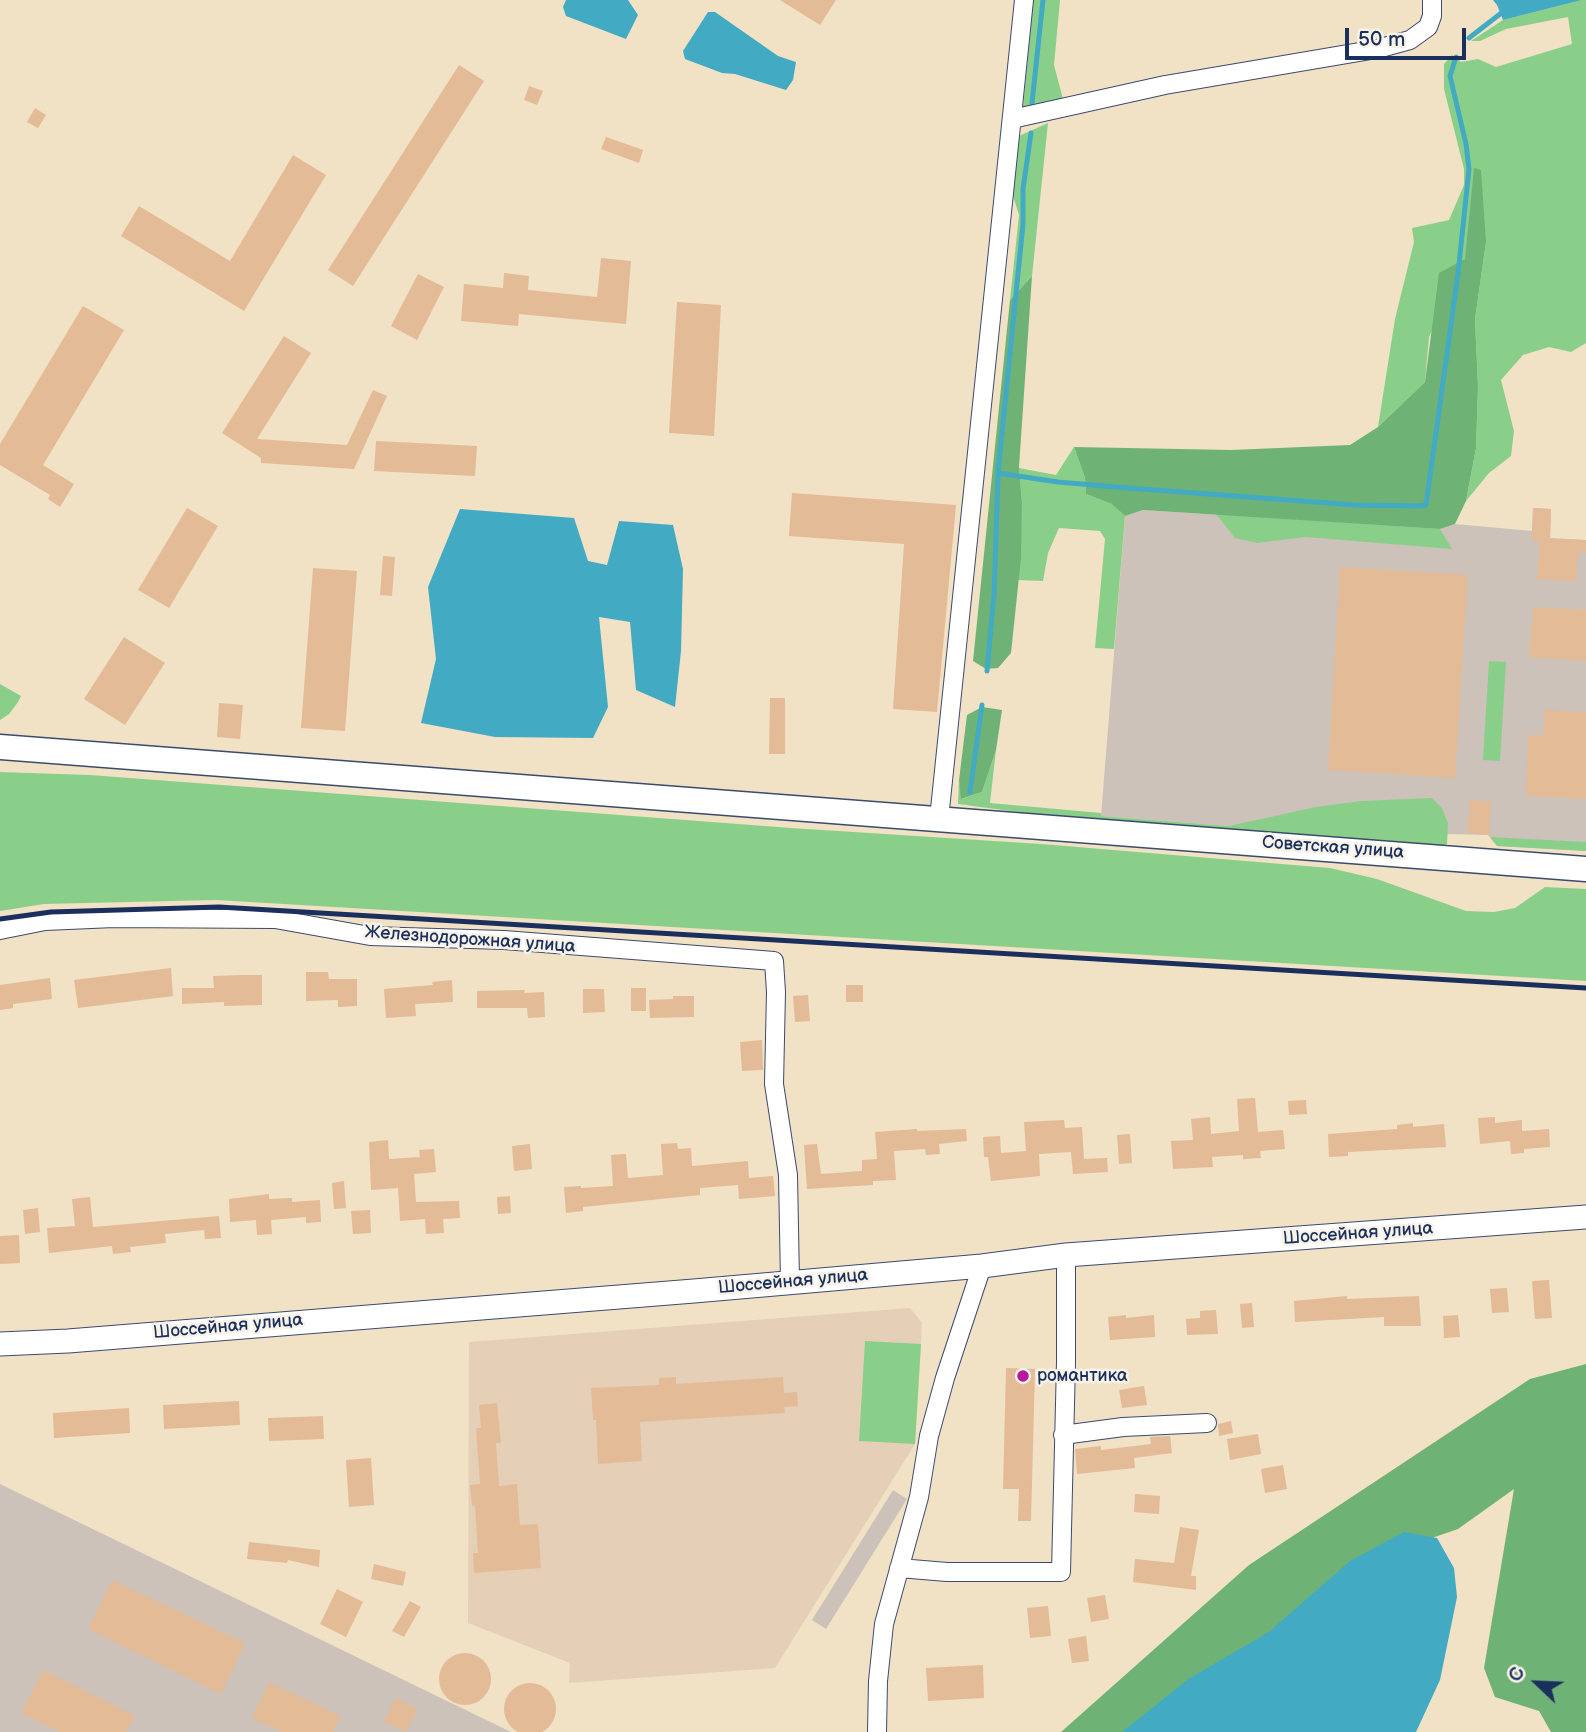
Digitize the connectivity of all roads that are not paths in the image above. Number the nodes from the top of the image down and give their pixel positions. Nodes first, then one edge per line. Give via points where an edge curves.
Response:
1 (1024, 0) edge
2 (1432, 0) edge
3 (1012, 119) junction
4 (0, 747) edge
5 (939, 819) junction
6 (1586, 869) edge
7 (0, 930) edge
8 (1586, 1217) edge
9 (1066, 1255) junction
10 (982, 1266) junction
11 (790, 1281) junction
12 (0, 1344) edge
13 (1207, 1423) dead end
14 (1063, 1435) junction
15 (899, 1568) junction
16 (877, 1732) edge

1 - 3 street
2 - 3 street via 1432,16 1419,35 1377,49 1165,85
3 - 5 street
4 - 5 main road, Советская улица
5 - 6 main road, Советская улица
7 - 11 street, Железнодорожная улица via 59,920 275,919 370,936 504,940 774,961 774,1084 788,1175
8 - 9 street, Шоссейная улица
9 - 10 street, Шоссейная улица
9 - 14 street
10 - 11 street, Шоссейная улица
10 - 15 street via 932,1424 919,1497
11 - 12 street, Шоссейная улица
13 - 14 street
14 - 15 street via 1061,1572
15 - 16 street via 884,1624

